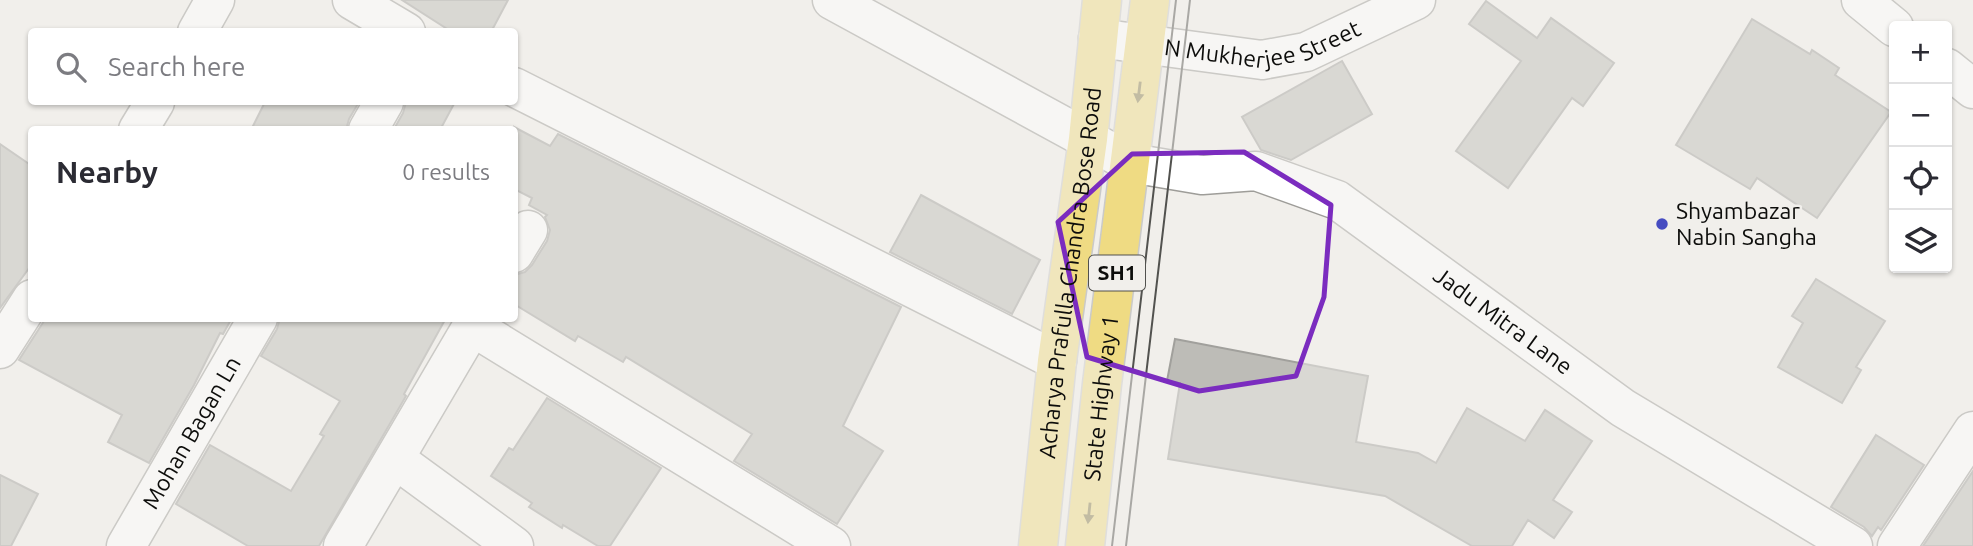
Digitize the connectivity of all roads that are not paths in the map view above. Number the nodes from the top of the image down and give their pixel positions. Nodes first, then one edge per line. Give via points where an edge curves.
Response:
1 (215, 0) edge
2 (352, 0) edge
3 (832, 0) edge
4 (1102, 0) edge
5 (1150, 0) edge
6 (1416, 0) edge
7 (1861, 0) edge
8 (1889, 23) edge
9 (199, 28) edge
10 (399, 28) edge
11 (1098, 38) junction
12 (1145, 43) junction
13 (1952, 72) edge
14 (518, 89) edge
15 (1973, 89) edge
16 (153, 105) edge
17 (382, 105) edge
18 (140, 126) edge
19 (370, 126) edge
20 (1088, 139) junction
21 (1131, 163) junction
22 (28, 305) edge
23 (256, 322) edge
24 (475, 323) edge
25 (0, 349) edge
26 (1057, 361) junction
27 (1973, 431) edge
28 (395, 459) junction
29 (126, 546) edge
30 (343, 546) edge
31 (514, 546) edge
32 (831, 546) edge
33 (1038, 546) edge
34 (1085, 546) edge
35 (1853, 546) edge
36 (1897, 546) edge

1 - 9 street
2 - 10 street
3 - 20 street, Jadu Mitra Lane
4 - 11 main road, Acharya Prafulla Chandra Bose Road / SH1
5 - 12 main road, State Highway 1 / SH1
6 - 12 street, N Mukherjee Street via 1306,52 1262,60
7 - 8 street
11 - 12 street, N Mukherjee Street
11 - 20 main road, Acharya Prafulla Chandra Bose Road / SH1
12 -> 21 main road, State Highway 1 / SH1
13 - 15 street
14 - 26 street
16 - 18 street
17 - 19 street
20 - 21 street, Jadu Mitra Lane
20 - 26 main road, Acharya Prafulla Chandra Bose Road / SH1
21 -> 34 main road, State Highway 1 / SH1
21 - 35 street, Jadu Mitra Lane via 1202,176 1256,171 1338,200 1623,408
22 - 25 street
23 - 29 street, Mohan Bagan Ln
24 - 28 street
24 - 32 street
26 - 33 main road, Acharya Prafulla Chandra Bose Road / SH1
27 - 36 street
28 - 30 street
28 - 31 street

